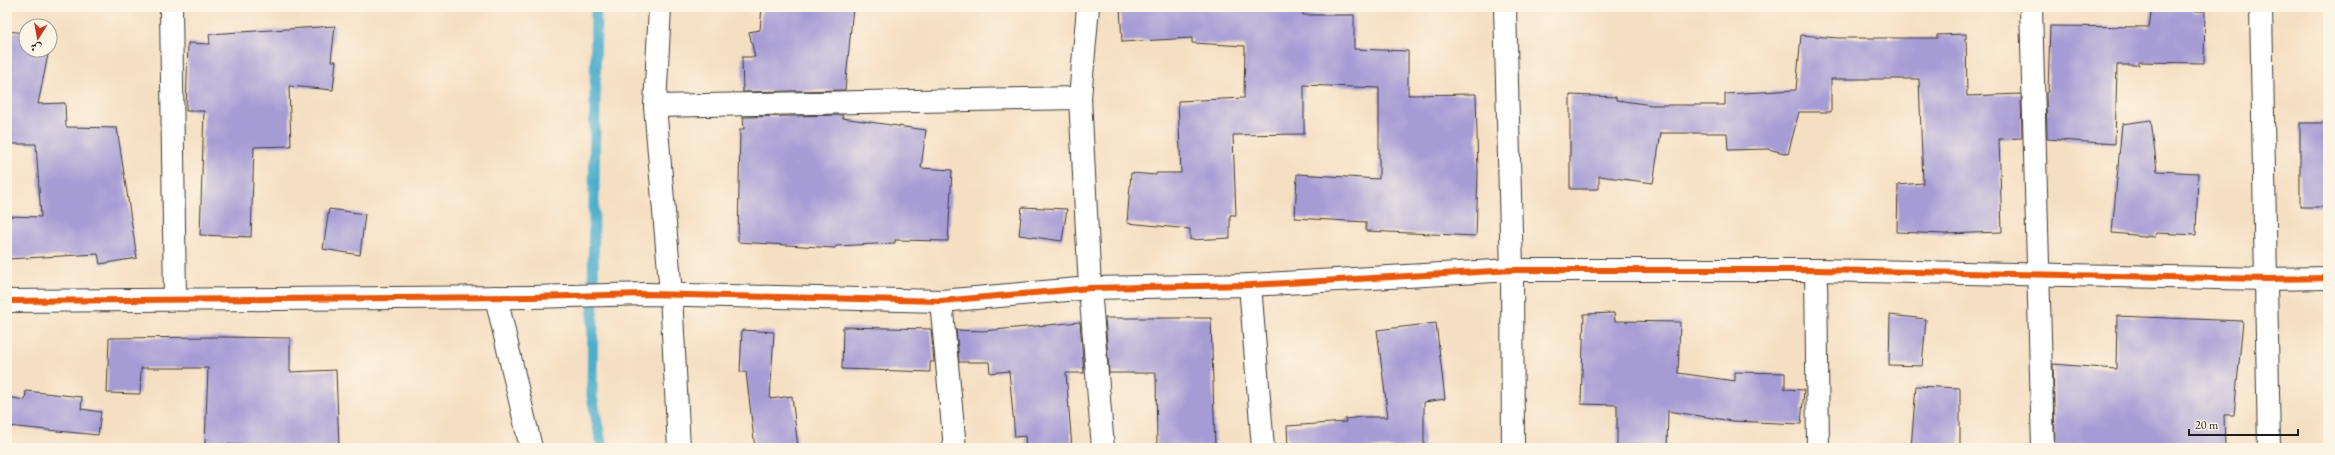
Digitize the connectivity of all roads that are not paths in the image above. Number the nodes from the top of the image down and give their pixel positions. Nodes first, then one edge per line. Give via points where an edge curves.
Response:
1 (171, 7) edge
2 (660, 7) edge
3 (1088, 7) edge
4 (1505, 7) edge
5 (2031, 7) edge
6 (2262, 7) edge
7 (1080, 98) junction
8 (655, 106) junction
9 (1512, 270) junction
10 (1816, 270) junction
11 (2040, 274) junction
12 (2328, 278) edge
13 (2268, 279) junction
14 (1250, 285) junction
15 (1090, 288) junction
16 (671, 294) junction
17 (496, 297) junction
18 (175, 299) junction
19 (7, 301) edge
20 (941, 301) junction
21 (531, 448) edge
22 (679, 448) edge
23 (955, 448) edge
24 (1103, 448) edge
25 (1263, 448) edge
26 (1513, 448) edge
27 (1818, 448) edge
28 (2043, 448) edge
29 (2269, 448) edge

1 - 18 street
2 - 8 street
3 - 7 street
4 - 9 street
5 - 11 street
6 - 13 street
7 - 8 street
7 - 15 street
8 - 16 street
9 - 10 street
9 - 14 street
9 - 26 street
10 - 11 street
10 - 27 street
11 - 13 street
11 - 28 street
12 - 13 street
13 - 29 street
14 - 15 street
14 - 25 street
15 - 20 street
15 - 24 street
16 - 17 street
16 - 20 street
16 - 22 street
17 - 18 street
17 - 21 street
18 - 19 street
20 - 23 street

